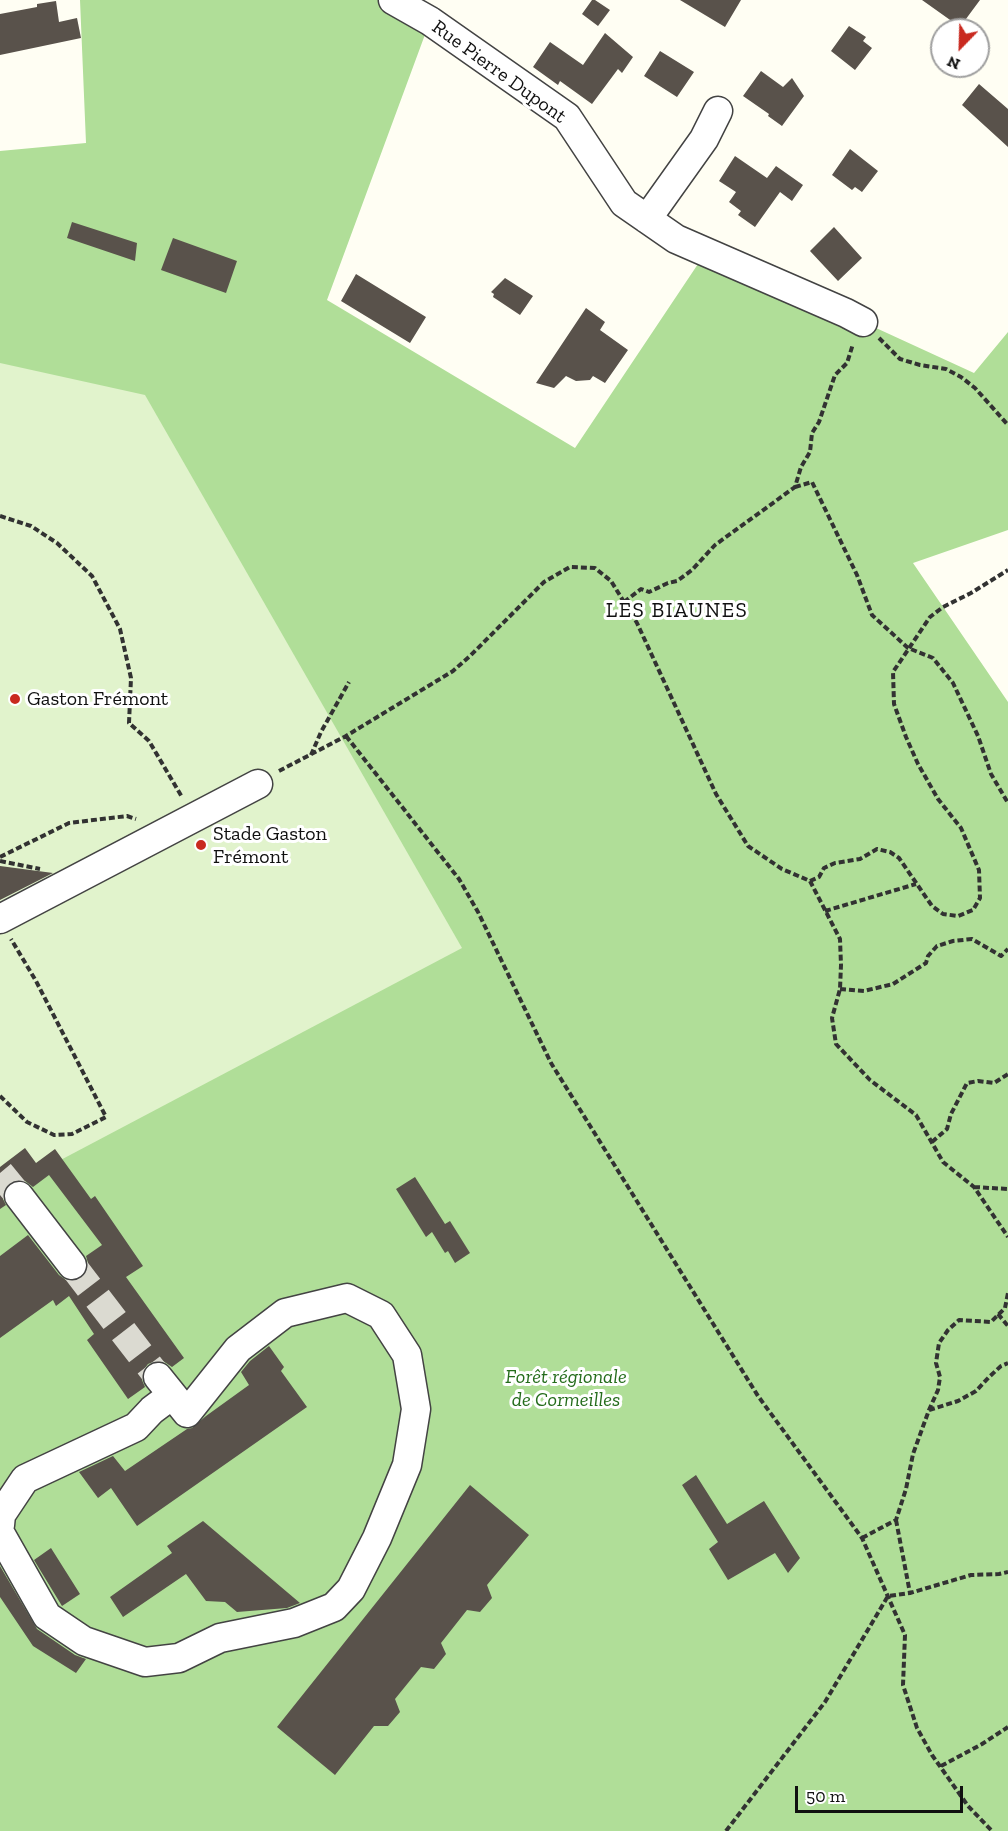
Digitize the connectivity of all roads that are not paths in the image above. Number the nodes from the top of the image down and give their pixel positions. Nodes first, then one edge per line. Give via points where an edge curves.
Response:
1 (393, 0) edge
2 (718, 111) dead end
3 (647, 219) junction
4 (862, 322) road end
5 (258, 784) road end
6 (3, 925) edge
7 (19, 1196) tunnel mouth
8 (72, 1265) tunnel mouth
9 (0, 1525) edge
10 (0, 1533) edge

1 - 3 street, Rue Pierre Dupont via 430,21 567,117 624,203
2 - 3 street via 704,139
3 - 4 street, Rue Pierre Dupont via 676,238
5 - 6 street
7 - 8 street
9 - 10 street via 2,1515 25,1479 136,1427 152,1410 165,1386 187,1413 238,1349 285,1313 347,1298 381,1315 407,1355 416,1409 407,1465 351,1589 334,1607 294,1623 220,1638 179,1658 145,1662 84,1641 47,1616

